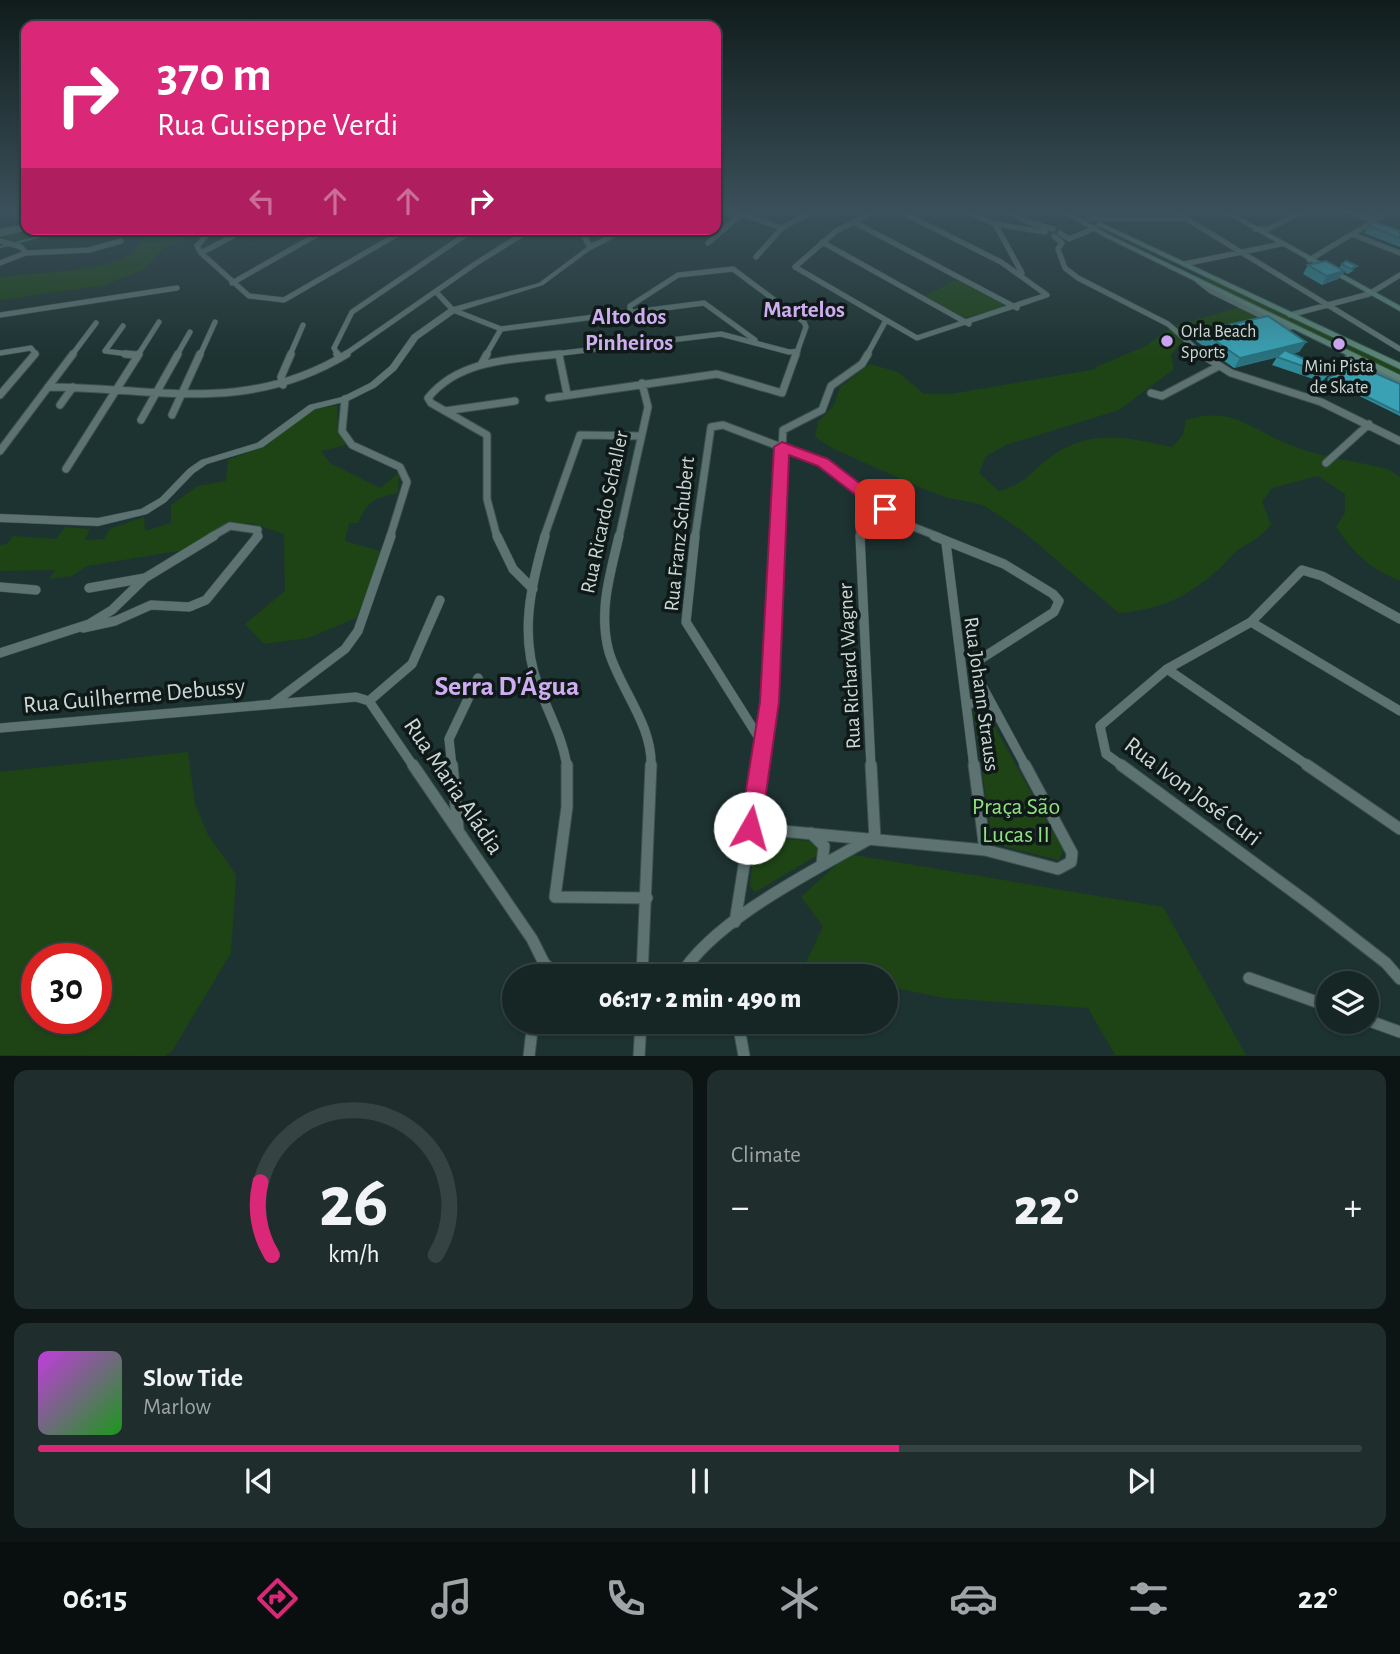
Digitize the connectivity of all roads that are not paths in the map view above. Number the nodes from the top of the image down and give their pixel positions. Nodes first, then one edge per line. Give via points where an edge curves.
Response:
1 (207, 259) edge
2 (274, 259) edge
3 (356, 259) edge
4 (429, 259) edge
5 (483, 259) edge
6 (575, 259) edge
7 (803, 259) edge
8 (853, 259) edge
9 (925, 259) edge
10 (992, 259) edge
11 (1015, 259) edge
12 (1060, 259) edge
13 (1153, 259) edge
14 (1156, 259) edge
15 (1174, 259) edge
16 (1204, 259) edge
17 (1252, 259) edge
18 (1314, 259) edge
19 (1184, 264) junction
20 (1207, 275) junction
21 (1024, 276) junction
22 (1399, 277) edge
23 (1198, 281) junction
24 (232, 283) junction
25 (177, 288) dead end
26 (437, 293) junction
27 (1369, 294) junction
28 (1326, 305) junction
29 (1017, 308) junction
30 (1400, 309) edge
31 (453, 310) junction
32 (630, 310) junction
33 (0, 315) edge
34 (1290, 315) junction
35 (159, 322) dead end
36 (215, 322) dead end
37 (886, 322) junction
38 (96, 323) dead end
39 (969, 324) junction
40 (123, 326) dead end
41 (303, 326) dead end
42 (738, 327) junction
43 (501, 328) junction
44 (190, 332) dead end
45 (721, 334) junction
46 (746, 337) junction
47 (1400, 349) edge
48 (798, 351) junction
49 (0, 353) edge
50 (136, 355) junction
51 (559, 355) junction
52 (339, 357) junction
53 (1348, 358) dead end
54 (482, 363) junction
55 (1219, 366) junction
56 (1400, 366) edge
57 (1400, 380) edge
58 (642, 383) junction
59 (283, 385) junction
60 (48, 387) junction
61 (73, 387) junction
62 (115, 389) junction
63 (155, 393) junction
64 (181, 393) junction
65 (1151, 393) dead end
66 (566, 394) junction
67 (0, 395) edge
68 (548, 398) dead end
69 (345, 399) junction
70 (514, 401) dead end
71 (60, 405) dead end
72 (445, 411) junction
73 (172, 415) dead end
74 (141, 420) dead end
75 (1369, 424) junction
76 (641, 436) junction
77 (1400, 440) edge
78 (782, 447) junction
79 (0, 451) edge
80 (1326, 463) dead end
81 (66, 469) dead end
82 (867, 495) junction
83 (0, 518) edge
84 (946, 543) junction
85 (145, 578) junction
86 (0, 587) edge
87 (89, 587) dead end
88 (533, 589) junction
89 (36, 590) dead end
90 (440, 600) dead end
91 (1400, 619) edge
92 (1251, 622) junction
93 (83, 628) junction
94 (0, 653) edge
95 (960, 658) junction
96 (976, 662) junction
97 (1167, 669) junction
98 (478, 678) dead end
99 (369, 701) junction
100 (989, 702) junction
101 (272, 704) junction
102 (966, 704) junction
103 (1400, 711) edge
104 (0, 728) edge
105 (761, 741) junction
106 (750, 828) junction
107 (458, 829) junction
108 (1400, 830) edge
109 (806, 831) junction
110 (873, 838) junction
111 (985, 850) junction
112 (821, 867) junction
113 (646, 898) junction
114 (735, 922) junction
115 (544, 963) edge
116 (643, 964) edge
117 (687, 964) edge
118 (1249, 978) dead end
119 (1400, 979) edge
120 (1316, 1002) edge
121 (1379, 1024) edge
122 (1400, 1032) edge
123 (532, 1034) edge
124 (640, 1034) edge
125 (740, 1034) edge
126 (529, 1055) edge
127 (639, 1055) edge
128 (744, 1055) edge

1 - 24 street
2 - 24 street
3 - 24 street via 294,297 260,299
4 - 52 street via 352,312 334,348
5 - 26 street
6 - 31 street via 541,284
7 - 37 street via 795,267
8 - 39 street
9 - 29 street
10 - 21 street
11 - 21 street
12 - 55 street via 1077,278 1168,324
13 - 23 main road
14 - 19 main road via 1171,266
15 - 19 main road
16 - 19 street
17 - 28 street
18 - 27 main road
19 - 20 main road
20 - 23 main road via 1199,275
20 - 34 main road
21 - 29 street via 1047,295
22 - 27 street
23 - 57 main road
25 - 33 street
26 - 31 street
26 - 52 street
27 - 28 street
27 - 30 main road
28 - 34 street
28 - 47 street
29 - 39 street
31 - 43 street
31 - 69 street via 415,337 385,375
32 - 42 street via 704,303
32 - 43 street
32 - 48 street via 673,277 733,269 804,322
34 - 56 main road
35 - 50 street
36 - 64 street
37 - 39 street via 917,338
37 - 78 street via 862,364 831,386 822,410 783,430
38 - 60 street
40 - 50 street via 104,351
41 - 59 street via 281,377
42 - 45 street
42 - 46 street
43 - 54 street
44 - 63 street
45 - 46 street
45 - 51 street
46 - 48 street via 762,345
48 - 58 street via 779,394 717,374
49 - 67 street via 31,348 35,354
50 - 62 street
51 - 54 street
51 - 66 street
52 - 59 street
53 - 57 street
54 - 72 street via 430,393 431,402
55 - 65 street via 1161,396
55 - 75 street
58 - 66 street
58 - 76 street, Rua Ricardo Schaller via 648,407
59 - 64 street via 255,391
60 - 61 street
60 - 79 street
61 - 62 street
61 - 71 street
62 - 63 street
62 - 81 street
63 - 64 street
63 - 74 street
64 - 73 street
66 - 68 street
69 - 83 street via 316,404 260,445 204,462 158,504 136,515 98,522
69 - 101 street via 342,431 352,445 400,467 407,482 405,494 358,631 345,649
70 - 72 street
72 - 88 street via 487,435 485,482 497,533 513,569
75 - 77 street
75 - 80 street
76 - 88 street via 580,435
76 - 113 street, Rua Ricardo Schaller via 603,607 611,659 652,749
78 - 82 street via 823,463
78 - 105 street via 770,702
78 - 105 street, Rua Franz Schubert via 723,425 711,427 685,612 693,636
82 - 84 street via 901,522
82 - 110 street, Rua Richard Wagner via 859,511
84 - 95 street, Rua Johann Strauss
84 - 96 street via 1004,564 1059,601 1054,612
85 - 87 street
85 - 93 street via 112,610
85 - 93 street via 230,526 258,532 206,600 189,607 151,605 115,621
86 - 89 street
88 - 113 street via 527,642 533,674 568,762 555,897
90 - 99 street via 412,664
91 - 92 street, Rua Ivon José Curi via 1322,576 1302,570
92 - 97 street, Rua Ivon José Curi
92 - 103 street
93 - 94 street
95 - 96 street
95 - 102 street, Rua Johann Strauss
96 - 100 street via 975,673
97 - 108 street
97 - 119 street, Rua Ivon José Curi via 1100,726 1106,754 1321,912
98 - 107 street via 449,739
99 - 101 street via 356,697
99 - 107 street, Rua Maria Aládia
100 - 102 street
100 - 111 street via 1072,853 1071,862 1058,869
101 - 104 street, Rua Guilherme Debussy
102 - 111 street, Rua Johann Strauss
105 - 106 street
106 - 109 street
106 - 114 street
107 - 115 street, Rua Maria Aládia
109 - 110 street
109 - 112 street via 826,848
110 - 111 street
110 - 112 street
112 - 114 street
113 - 116 street, Rua Ricardo Schaller
114 - 117 street
118 - 120 street
121 - 122 street
123 - 126 street
124 - 127 street
125 - 128 street

